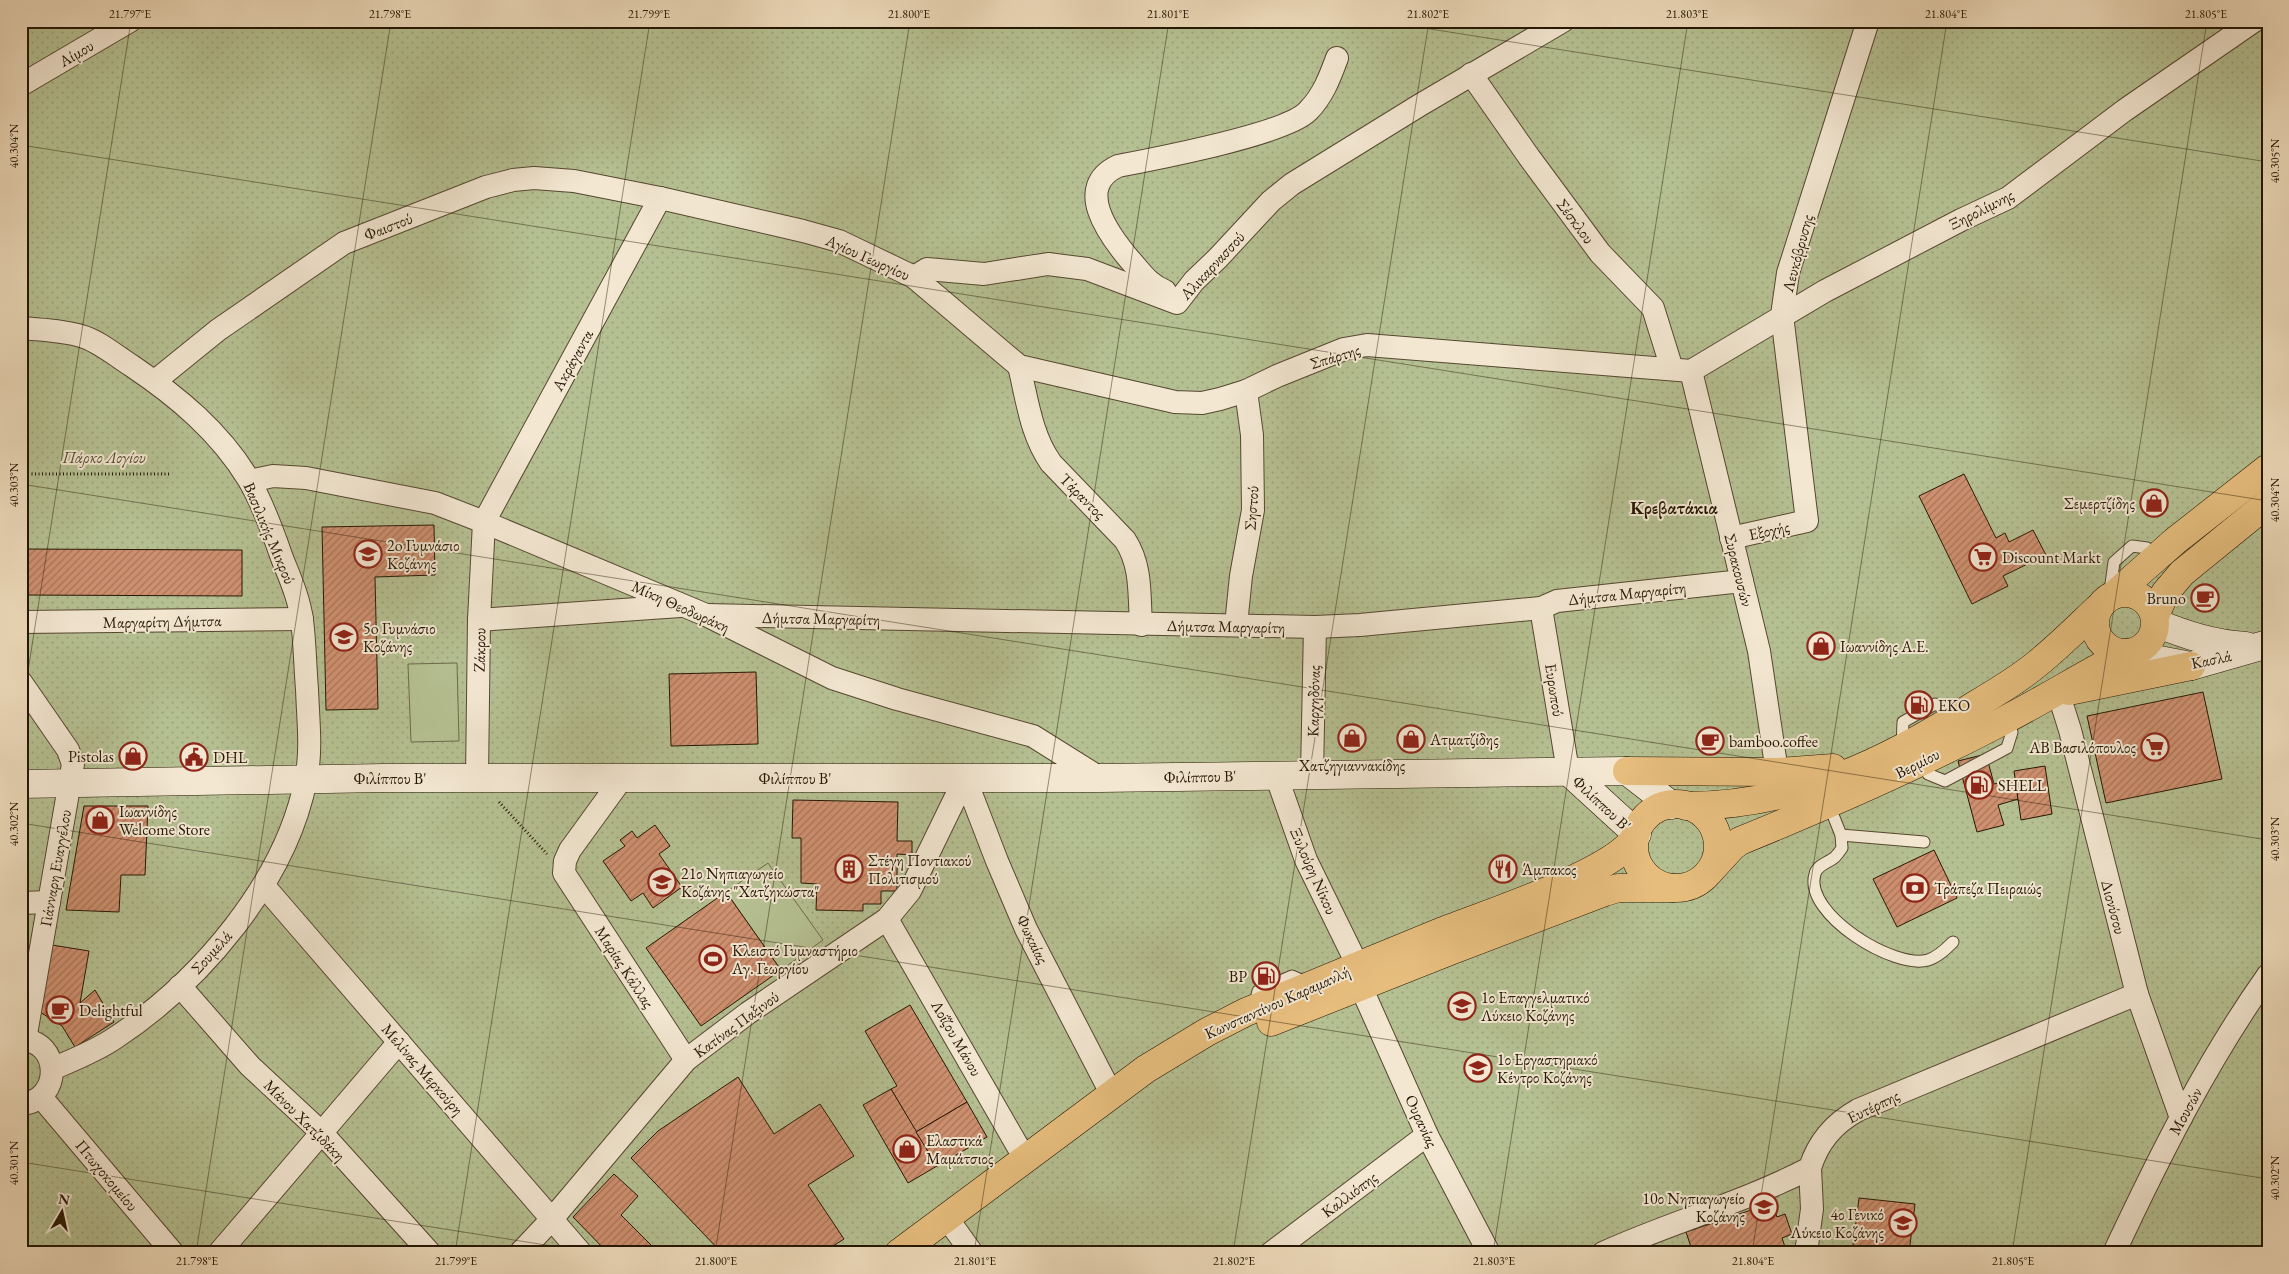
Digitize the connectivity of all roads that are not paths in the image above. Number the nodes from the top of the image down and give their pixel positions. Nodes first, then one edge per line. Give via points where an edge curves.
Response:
1 (130, 21) edge
2 (1563, 21) edge
3 (1868, 21) edge
4 (2254, 21) edge
5 (1337, 58) dead end
6 (1471, 74) junction
7 (21, 84) edge
8 (660, 198) junction
9 (914, 277) junction
10 (1182, 298) junction
11 (1782, 315) junction
12 (21, 328) edge
13 (1019, 366) junction
14 (1681, 370) junction
15 (155, 381) junction
16 (1246, 391) junction
17 (2268, 468) edge
18 (250, 482) junction
19 (2268, 503) edge
20 (1807, 521) joint
21 (484, 522) junction
22 (1731, 538) junction
23 (2147, 548) dead end
24 (1742, 581) junction
25 (2108, 600) junction
26 (684, 606) junction
27 (1541, 608) junction
28 (706, 615) junction
29 (302, 619) junction
30 (2156, 619) junction
31 (479, 620) junction
32 (21, 622) edge
33 (1141, 625) junction
34 (1236, 625) junction
35 (1315, 627) junction
36 (2262, 646) edge
37 (2131, 652) junction
38 (2191, 666) junction
39 (21, 682) edge
40 (2058, 692) junction
41 (1946, 709) dead end
42 (2012, 732) dead end
43 (1902, 750) junction
44 (1568, 771) junction
45 (1627, 771) junction
46 (1777, 772) junction
47 (1312, 774) junction
48 (1928, 774) dead end
49 (1276, 775) junction
50 (623, 777) junction
51 (477, 778) junction
52 (965, 778) junction
53 (1100, 778) junction
54 (306, 779) junction
55 (21, 784) edge
56 (70, 784) junction
57 (1679, 805) junction
58 (1829, 805) junction
59 (1841, 835) junction
60 (1636, 836) junction
61 (1924, 842) dead end
62 (1710, 871) junction
63 (264, 886) junction
64 (1672, 888) junction
65 (49, 902) junction
66 (21, 903) edge
67 (887, 918) junction
68 (1953, 942) dead end
69 (2268, 974) edge
70 (1360, 976) junction
71 (1301, 980) dead end
72 (180, 986) junction
73 (2138, 994) junction
74 (1256, 1000) dead end
75 (23, 1040) edge
76 (399, 1042) junction
77 (686, 1060) junction
78 (52, 1069) junction
79 (1112, 1094) junction
80 (31, 1100) edge
81 (2181, 1118) junction
82 (321, 1132) junction
83 (1428, 1135) junction
84 (1025, 1159) junction
85 (1810, 1168) junction
86 (552, 1219) junction
87 (952, 1225) junction
88 (169, 1251) edge
89 (220, 1253) edge
90 (430, 1253) edge
91 (520, 1253) edge
92 (581, 1253) edge
93 (899, 1253) edge
94 (928, 1253) edge
95 (972, 1253) edge
96 (1272, 1253) edge
97 (1489, 1253) edge
98 (1602, 1253) edge
99 (1806, 1253) edge
100 (2114, 1253) edge

1 - 7 street, Αίμου
2 - 6 street, Αλικαρνασσού
3 - 11 street, Λευκόβρυσης via 1788,273
4 - 11 street, Ξηρολίμνης via 2125,110 2008,198 1952,224
5 - 10 street via 1326,87 1307,112 1291,121 1249,136 1118,166 1105,172 1097,185 1100,218 1109,234 1151,285
6 - 10 street, Αλικαρνασσού via 1292,184 1271,201 1194,281
6 - 14 street, Σέσκλου via 1600,253 1653,308
8 - 9 street, Αγίου Γεωργίου via 839,241
8 - 15 street, Φαιστού via 556,178 513,180 486,187 344,243 218,330
8 - 21 street, Ακράγαντα
9 - 10 street, Αλικαρνασσού via 927,270 984,274 1048,264 1087,269 1172,303
9 - 13 street, Αγίου Γεωργίου
11 - 14 street, Ξηρολίμνης
11 - 20 street, Λευκόβρυσης
12 - 15 street, Βασιλικής Μικρού via 82,336
13 - 16 street, Σπάρτης via 1175,402 1202,404
13 - 33 street, Τάραντος via 1036,439 1043,452 1135,555
14 - 16 street, Σπάρτης via 1367,345 1335,353
14 - 22 street, Συρακουσών
15 - 18 street, Βασιλικής Μικρού via 200,419 229,451
16 - 34 street, Σηστού via 1252,435 1252,510 1240,576
17 - 25 main road, Βερμίου
18 - 21 street, Μίκη Θεοδωράκη via 272,476 306,478 436,503
18 - 29 street, Βασιλικής Μικρού via 276,540
19 - 30 main road via 2182,573 2165,593
20 - 22 street, Εξοχής
21 - 26 street, Μίκη Θεοδωράκη
21 - 31 street, Ζάκρου
22 - 24 street, Συρακουσών
23 - 25 lane via 2132,546 2114,562
24 - 27 street, Δήμτσα Μαργαρίτη via 1556,601
24 - 46 street, Συρακουσών via 1759,651
25 - 30 main road via 2124,592 2140,596 2152,608
25 - 37 main road via 2094,624 2099,639 2110,649
25 - 43 main road, Βερμίου via 2038,664
26 - 28 street, Μίκη Θεοδωράκη
26 - 31 street
27 - 35 street, Δήμτσα Μαργαρίτη via 1360,626
27 - 44 street, Ευρωπού
28 - 33 street, Δήμτσα Μαργαρίτη
28 - 53 street, Μίκη Θεοδωράκη via 832,678 1033,736
29 - 32 street, Μαργαρίτη Δήμτσα
29 - 54 street, Βασιλικής Μικρού via 310,743
30 - 36 main road, Κασλά via 2200,640
30 - 37 main road via 2152,636
31 - 51 street, Ζάκρου
33 - 34 street, Δήμτσα Μαργαρίτη
34 - 35 street, Δήμτσα Μαργαρίτη
35 - 47 street, Καρχηδόνας
36 - 38 main road, Κασλά
37 - 38 main road, Κασλά
37 - 40 main road, Βερμίου
38 - 40 main road
39 - 56 street, Γιάνναρη Ευαγγέλου via 68,750 73,764
40 - 58 main road, Βερμίου
40 - 73 street, Διονύσου
41 - 43 lane via 1935,704 1903,722
42 - 48 lane via 2007,748 1945,781
43 - 46 main road via 1836,768
43 - 57 main road, Βερμίου via 1857,770 1776,797 1735,804
44 - 45 main road, Φιλίππου Β'
44 - 47 main road, Φιλίππου Β'
44 - 60 main road, Φιλίππου Β'
45 - 46 main road
45 - 57 main road
47 - 49 main road, Φιλίππου Β'
49 - 53 main road, Φιλίππου Β'
49 - 70 street, Ξυλούρη Νίκου via 1306,860
50 - 51 main road, Φιλίππου Β'
50 - 52 main road, Φιλίππου Β'
50 - 77 street, Μαρίας Κάλλας via 570,850 564,873
51 - 54 main road, Φιλίππου Β'
52 - 53 main road, Φιλίππου Β'
52 - 67 street, Κατίνας Παξινού via 910,891
52 - 79 street, Φωκαίας via 1026,929
54 - 56 main road, Φιλίππου Β'
54 - 63 street, Σουμελά via 293,821
55 - 56 main road, Φιλίππου Β'
56 - 65 street, Γιάνναρη Ευαγγέλου
57 - 60 main road via 1658,809 1648,816
57 - 62 main road via 1706,817 1714,829 1718,851
58 - 59 lane
58 - 62 main road, Βερμίου via 1740,841
59 - 61 lane
59 - 68 lane via 1842,848 1815,872 1814,882 1821,902 1839,924 1855,937 1909,960 1927,960
60 - 64 main road via 1636,857 1644,874 1654,882
60 - 70 main road, Κωνσταντίνου Καραμανλή via 1629,847 1616,856
62 - 64 main road via 1693,885
63 - 72 street, Σουμελά via 219,946
63 - 76 street, Μελίνας Μερκούρη
64 - 70 main road, Κωνσταντίνου Καραμανλή via 1618,888 1450,951
65 - 66 street
65 - 75 street, Γιάνναρη Ευαγγέλου
67 - 77 street, Κατίνας Παξινού via 748,1013
67 - 84 street, Λοΐζου Μάνου
69 - 81 street, Μουσών
70 - 79 main road, Κωνσταντίνου Καραμανλή via 1227,1021 1164,1058
70 - 83 street, Ουρανίας
70 - 87 main road, Κωνσταντίνου Καραμανλή via 1199,1056
71 - 74 lane via 1292,976 1258,990
72 - 78 street, Σουμελά via 113,1039
72 - 82 street, Μάνου Χατζιδάκη via 250,1066
73 - 81 street, Διονύσου
73 - 85 street, Ευτέρπης via 1858,1110 1833,1127 1815,1150
75 - 78 street via 44,1050
76 - 82 street
76 - 86 street, Μελίνας Μερκούρη
77 - 86 street, Κατίνας Παξινού
78 - 80 street via 52,1080
79 - 84 main road, Κωνσταντίνου Καραμανλή
80 - 88 street, Πτωχοκομείου
81 - 100 street, Μουσών
82 - 89 street
82 - 90 street, Μάνου Χατζιδάκη
83 - 96 street, Καλλιόπης
83 - 97 street, Ουρανίας
84 - 87 main road, Κωνσταντίνου Καραμανλή
85 - 98 street via 1774,1187 1649,1231
85 - 99 street via 1812,1209
86 - 91 street, Κατίνας Παξινού
86 - 92 street, Μελίνας Μερκούρη
87 - 93 main road, Κωνσταντίνου Καραμανλή
87 - 94 main road, Κωνσταντίνου Καραμανλή
87 - 95 street

